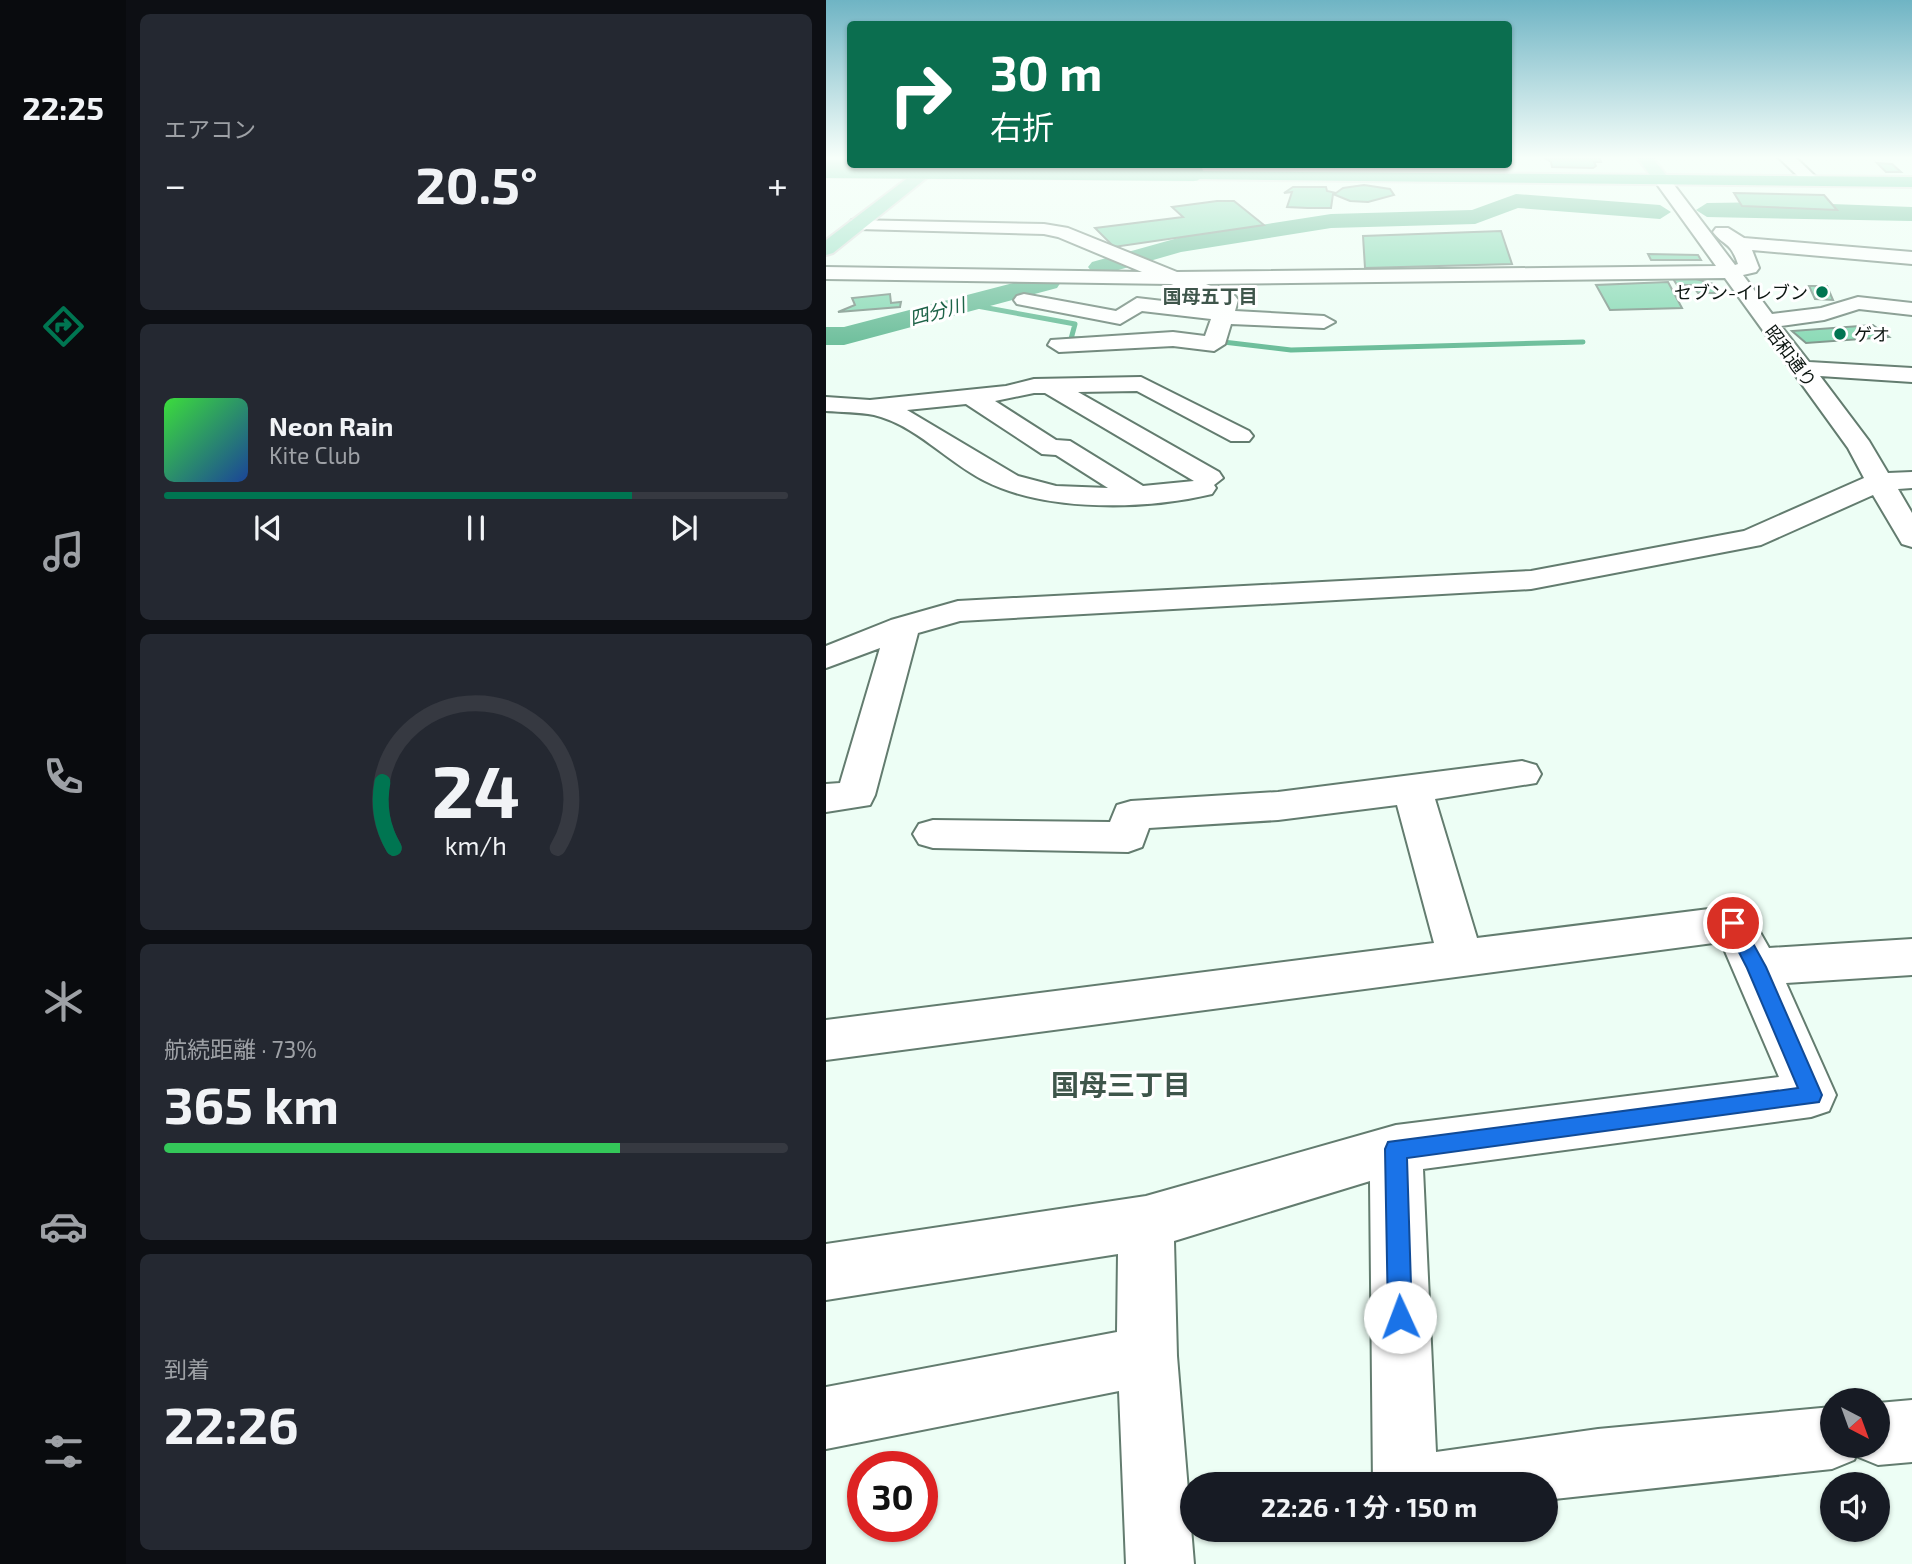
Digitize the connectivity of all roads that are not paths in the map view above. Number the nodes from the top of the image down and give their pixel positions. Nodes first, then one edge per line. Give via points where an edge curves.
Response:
1 (852, 229) edge
2 (1044, 229) edge
3 (1698, 230) joint
4 (1740, 243) junction
5 (826, 249) edge
6 (1912, 258) edge
7 (1727, 272) junction
8 (826, 273) edge
9 (1179, 278) junction
10 (1024, 300) dead end
11 (1912, 310) edge
12 (1223, 316) junction
13 (1765, 321) junction
14 (1324, 322) dead end
15 (1059, 345) dead end
16 (1799, 368) junction
17 (1912, 375) edge
18 (1050, 386) junction
19 (973, 398) junction
20 (826, 404) edge
21 (867, 407) junction
22 (1240, 436) dead end
23 (1051, 448) junction
24 (985, 472) junction
25 (1912, 480) edge
26 (1881, 481) junction
27 (1137, 494) junction
28 (1912, 538) edge
29 (903, 626) junction
30 (826, 658) edge
31 (1522, 774) dead end
32 (1412, 789) junction
33 (826, 798) edge
34 (933, 834) dead end
35 (1460, 957) junction
36 (1912, 957) edge
37 (1756, 967) junction
38 (826, 1040) edge
39 (1396, 1149) junction
40 (1146, 1223) junction
41 (826, 1272) edge
42 (1147, 1356) junction
43 (826, 1418) edge
44 (1912, 1430) edge
45 (1890, 1433) edge
46 (1820, 1439) edge
47 (1405, 1472) edge
48 (1520, 1472) edge
49 (1160, 1564) edge

1 - 5 main road
2 - 9 street
3 - 4 street via 1720,230
3 - 7 street, 昭和通り
4 - 6 street
4 - 7 street via 1749,268
7 - 9 street
7 - 13 street, 昭和通り
8 - 9 street
9 - 12 street via 1228,300
10 - 12 street via 1120,318 1137,304
11 - 13 street via 1858,303 1825,314
12 - 14 street
12 - 15 street via 1214,344 1173,339
13 - 16 street, 昭和通り
16 - 17 street
16 - 26 street, 昭和通り
18 - 19 street
18 - 22 street via 1141,384
18 - 27 street via 1206,483
19 - 21 street
19 - 23 street
20 - 21 street
21 - 24 street via 905,419
23 - 24 street
23 - 27 street via 1061,447
24 - 27 street via 1056,496
25 - 26 street
26 - 28 street, 昭和通り
26 - 29 street via 1751,538 1572,574 1503,582 999,607 958,611
29 - 30 street
29 - 33 street via 856,795
31 - 32 street
32 - 34 street via 1206,814 1131,815 1128,837
32 - 35 street
35 - 37 street via 1733,923
35 - 38 street
36 - 37 street
37 - 39 street via 1811,1095
39 - 40 street
39 - 47 street
40 - 41 street
40 - 42 street
42 - 43 street
42 - 49 street
44 - 45 street
46 - 48 street

